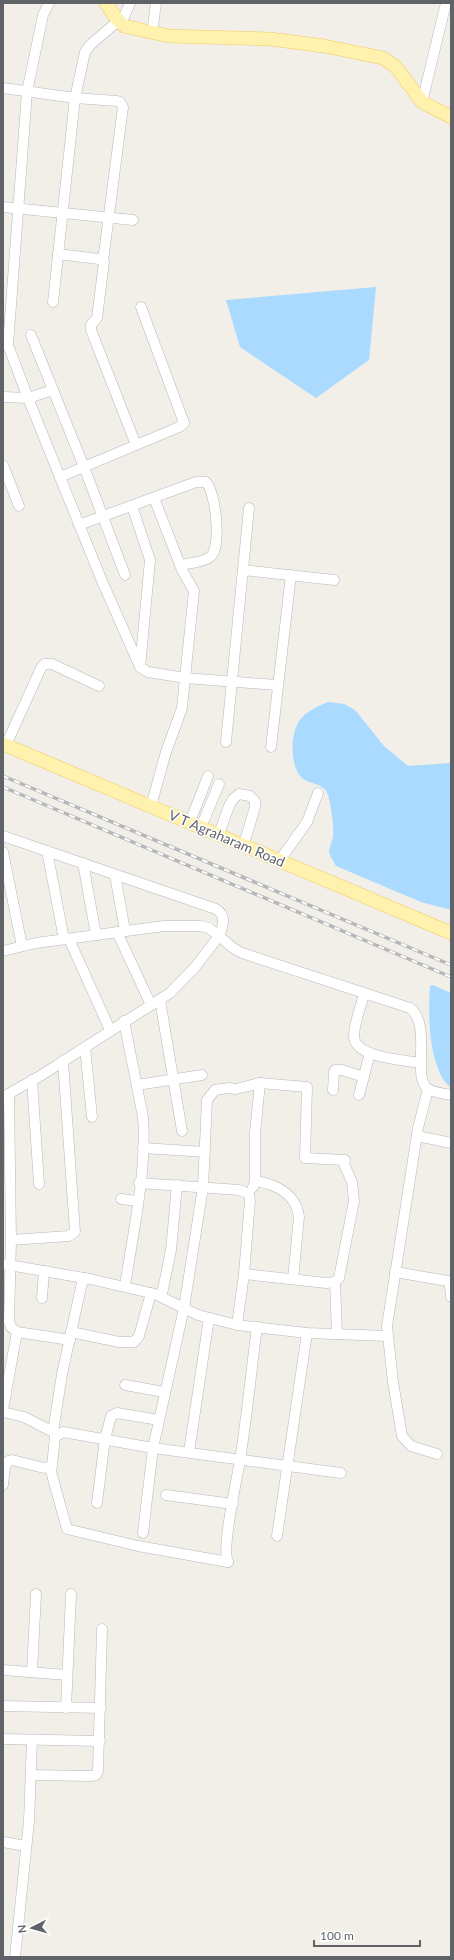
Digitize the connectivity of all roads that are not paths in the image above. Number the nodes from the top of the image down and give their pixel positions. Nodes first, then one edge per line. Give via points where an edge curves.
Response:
1 (49, 3) edge
2 (106, 3) edge
3 (130, 3) edge
4 (156, 3) edge
5 (446, 3) edge
6 (120, 22) junction
7 (152, 33) junction
8 (3, 88) edge
9 (27, 92) junction
10 (75, 98) junction
11 (422, 102) junction
12 (451, 117) edge
13 (3, 207) edge
14 (18, 208) junction
15 (63, 212) junction
16 (109, 217) junction
17 (133, 220) dead end
18 (58, 254) junction
19 (103, 261) junction
20 (53, 302) dead end
21 (141, 307) dead end
22 (7, 315) edge
23 (31, 335) dead end
24 (6, 345) edge
25 (53, 390) junction
26 (3, 397) edge
27 (28, 398) junction
28 (136, 445) junction
29 (3, 465) edge
30 (84, 467) junction
31 (60, 477) junction
32 (154, 498) junction
33 (19, 506) dead end
34 (132, 506) junction
35 (249, 508) dead end
36 (103, 516) junction
37 (79, 525) junction
38 (180, 565) junction
39 (242, 570) junction
40 (125, 575) dead end
41 (291, 575) junction
42 (334, 580) dead end
43 (140, 667) junction
44 (185, 678) junction
45 (231, 682) junction
46 (278, 685) junction
47 (99, 686) dead end
48 (226, 742) dead end
49 (5, 745) edge
50 (270, 748) dead end
51 (208, 776) dead end
52 (219, 784) dead end
53 (318, 793) dead end
54 (151, 806) junction
55 (196, 824) junction
56 (219, 834) junction
57 (3, 836) edge
58 (244, 844) junction
59 (47, 851) junction
60 (3, 852) edge
61 (280, 860) junction
62 (83, 864) junction
63 (4, 866) edge
64 (115, 875) junction
65 (13, 904) junction
66 (3, 906) edge
67 (121, 932) junction
68 (451, 933) edge
69 (96, 935) junction
70 (219, 936) junction
71 (66, 939) junction
72 (22, 946) junction
73 (3, 951) edge
74 (364, 994) junction
75 (155, 1002) junction
76 (124, 1021) junction
77 (110, 1030) junction
78 (85, 1047) junction
79 (370, 1053) junction
80 (63, 1061) junction
81 (421, 1063) junction
82 (202, 1075) dead end
83 (364, 1076) junction
84 (32, 1080) junction
85 (174, 1080) junction
86 (260, 1083) junction
87 (137, 1085) junction
88 (428, 1088) junction
89 (333, 1090) dead end
90 (451, 1094) edge
91 (6, 1095) edge
92 (359, 1095) dead end
93 (92, 1117) dead end
94 (182, 1131) dead end
95 (417, 1136) junction
96 (451, 1143) edge
97 (143, 1148) junction
98 (205, 1152) junction
99 (255, 1180) junction
100 (139, 1183) junction
101 (39, 1184) dead end
102 (177, 1185) junction
103 (203, 1187) junction
104 (249, 1194) junction
105 (121, 1199) dead end
106 (137, 1201) junction
107 (11, 1240) junction
108 (7, 1264) edge
109 (44, 1271) junction
110 (395, 1272) junction
111 (244, 1274) junction
112 (83, 1278) junction
113 (293, 1279) junction
114 (335, 1282) junction
115 (125, 1286) junction
116 (151, 1293) junction
117 (162, 1294) dead end
118 (451, 1297) edge
119 (42, 1298) dead end
120 (184, 1308) junction
121 (209, 1318) junction
122 (237, 1325) junction
123 (257, 1327) junction
124 (17, 1332) junction
125 (307, 1333) junction
126 (337, 1334) junction
127 (71, 1336) junction
128 (387, 1336) junction
129 (125, 1385) dead end
130 (164, 1392) junction
131 (3, 1410) edge
132 (159, 1420) junction
133 (55, 1433) junction
134 (105, 1439) junction
135 (153, 1448) junction
136 (189, 1452) junction
137 (437, 1454) dead end
138 (240, 1459) junction
139 (5, 1461) edge
140 (288, 1467) junction
141 (50, 1468) junction
142 (341, 1473) dead end
143 (3, 1486) edge
144 (166, 1495) dead end
145 (97, 1503) dead end
146 (233, 1504) junction
147 (143, 1533) dead end
148 (277, 1536) dead end
149 (36, 1594) dead end
150 (71, 1594) dead end
151 (102, 1629) dead end
152 (3, 1670) edge
153 (32, 1672) junction
154 (67, 1675) junction
155 (3, 1706) edge
156 (66, 1708) junction
157 (101, 1708) junction
158 (3, 1739) edge
159 (32, 1740) junction
160 (100, 1741) junction
161 (31, 1775) junction
162 (3, 1842) edge
163 (26, 1846) junction
164 (14, 1957) edge

1 - 9 street via 43,15
2 - 6 main road
3 - 6 street
4 - 7 street
5 - 11 street
6 - 7 main road via 130,28
6 - 10 street via 90,45 85,52
7 - 11 main road via 168,36 270,39 324,46 377,57 396,67
8 - 9 street
9 - 10 street
9 - 14 street
10 - 15 street
10 - 16 street via 117,101 123,107
11 - 12 main road
13 - 14 street
14 - 15 street
14 - 22 street
15 - 16 street
15 - 18 street
16 - 17 street
16 - 19 street
18 - 19 street
18 - 20 street
19 - 28 street via 105,264 97,318 91,325 91,330
21 - 28 street via 185,421 179,427
22 - 24 street
23 - 25 street
24 - 27 street
25 - 27 street
25 - 30 street
26 - 27 street
27 - 31 street
28 - 30 street
29 - 33 street
30 - 31 street
30 - 36 street
31 - 37 street
32 - 34 street
32 - 38 street
32 - 38 street via 199,482 206,482 212,494 216,535 214,552 204,560
34 - 36 street
34 - 43 street via 150,560
35 - 39 street
36 - 37 street
36 - 40 street
37 - 43 street
38 - 44 street via 194,591
39 - 41 street
39 - 45 street
41 - 42 street
41 - 46 street
43 - 44 street via 148,672
44 - 45 street
44 - 54 street via 182,708
45 - 46 street
45 - 48 street
46 - 50 street
47 - 49 street via 52,664 44,664
49 - 54 main road, V T Agraharam Road
51 - 55 street
52 - 55 street
53 - 61 street via 307,822
54 - 55 main road, V T Agraharam Road
55 - 56 main road, V T Agraharam Road
56 - 58 main road, V T Agraharam Road
56 - 58 street via 233,799 238,794 250,796 256,807
57 - 59 street
58 - 61 main road, V T Agraharam Road
59 - 62 street
59 - 71 street
60 - 63 street
61 - 68 main road, V T Agraharam Road
62 - 64 street
62 - 69 street
63 - 65 street
64 - 67 street
64 - 70 street via 216,909 221,914 224,925
65 - 66 street
65 - 72 street
67 - 69 street
67 - 70 street via 164,926 200,926 209,928
67 - 75 street
69 - 71 street
70 - 74 street via 242,953
70 - 75 street via 196,966 170,993
71 - 72 street
71 - 77 street
72 - 73 street
74 - 79 street via 354,1038 357,1046
74 - 81 street via 414,1011 420,1029
75 - 76 street
75 - 85 street
76 - 77 street
76 - 87 street
77 - 78 street
78 - 80 street
78 - 93 street
79 - 81 street
79 - 83 street
80 - 84 street
80 - 107 street via 74,1232 69,1236
81 - 88 street via 424,1085
82 - 85 street
83 - 89 street via 335,1070
83 - 92 street
84 - 91 street
84 - 101 street
85 - 87 street
85 - 94 street
86 - 98 street via 236,1089 220,1089 211,1093 208,1100
86 - 99 street via 255,1133
86 - 114 street via 307,1088 304,1158 345,1160 344,1164 352,1182 354,1201 339,1278
87 - 97 street via 143,1117
88 - 90 street
88 - 95 street
91 - 107 street
95 - 96 street
95 - 110 street
97 - 98 street
97 - 100 street
98 - 103 street
99 - 104 street
99 - 113 street via 276,1186 298,1207
100 - 102 street
100 - 106 street
102 - 103 street
102 - 117 street via 171,1250
103 - 104 street via 239,1190
103 - 120 street
104 - 111 street
105 - 106 street
106 - 115 street
107 - 108 street
108 - 109 street
108 - 124 street via 8,1315 11,1327
109 - 112 street
109 - 119 street
110 - 118 street via 448,1282
110 - 128 street
111 - 113 street
111 - 122 street
112 - 115 street
112 - 127 street
113 - 114 street
114 - 126 street
115 - 116 street
116 - 120 street
116 - 127 street via 134,1342
120 - 121 street
120 - 130 street
121 - 122 street
121 - 136 street
122 - 123 street
123 - 125 street
123 - 138 street
124 - 127 street
124 - 131 street
125 - 126 street
125 - 140 street
126 - 128 street
127 - 133 street
128 - 137 street via 402,1436 411,1446
129 - 130 street
130 - 132 street
131 - 133 street via 24,1417
132 - 134 street via 114,1414 109,1418
132 - 135 street
133 - 134 street via 67,1432
133 - 141 street via 53,1464
134 - 135 street
134 - 145 street
135 - 136 street
135 - 147 street
136 - 138 street
138 - 140 street
138 - 146 street
139 - 141 street via 12,1460
139 - 143 street
140 - 142 street
140 - 148 street
141 - 146 street via 67,1529 138,1546 228,1562 225,1557 227,1533
144 - 146 street
149 - 153 street
150 - 154 street
151 - 157 street
152 - 153 street
153 - 154 street
154 - 156 street
155 - 156 street
156 - 157 street
157 - 160 street
158 - 159 street
159 - 160 street
159 - 161 street
160 - 161 street via 96,1775
161 - 163 street
162 - 163 street
163 - 164 street

